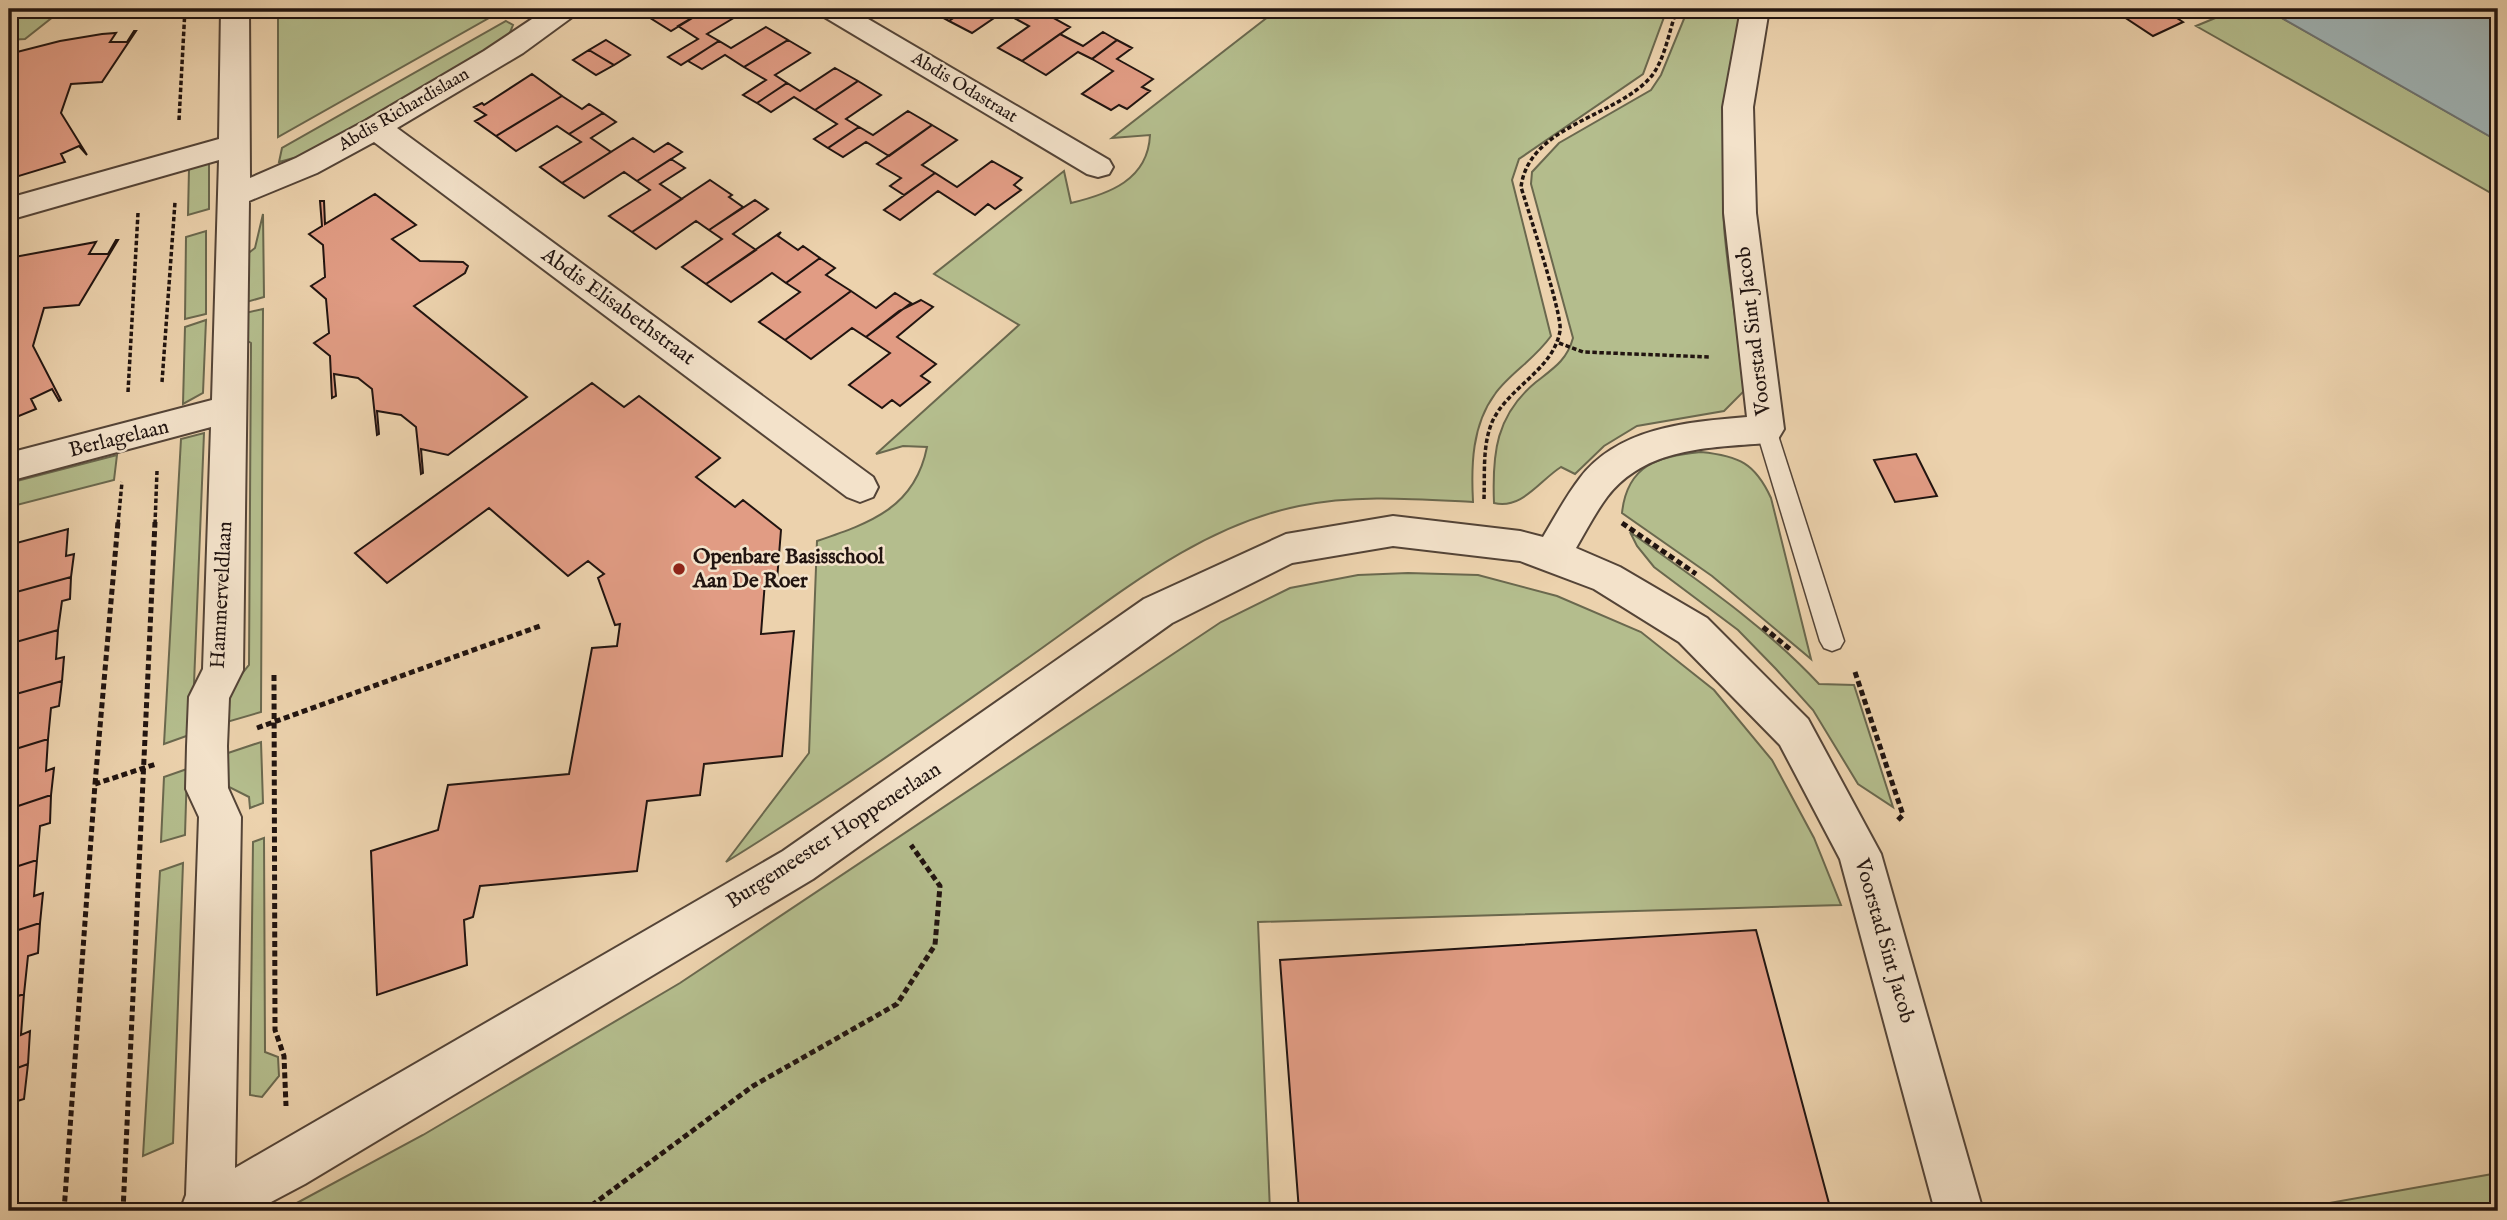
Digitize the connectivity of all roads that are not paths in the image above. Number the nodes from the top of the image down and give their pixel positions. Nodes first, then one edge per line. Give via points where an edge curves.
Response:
1 (234, 9) edge
2 (831, 9) edge
3 (1755, 9) edge
4 (544, 14) edge
5 (376, 128) junction
6 (234, 145) junction
7 (1098, 167) dead end
8 (234, 195) junction
9 (9, 209) edge
10 (228, 409) junction
11 (1766, 429) junction
12 (9, 467) edge
13 (860, 487) dead end
14 (1482, 540) joint
15 (1552, 555) junction
16 (1832, 641) road end
17 (207, 1210) edge
18 (1959, 1211) edge

1 - 6 street, Hammerveldlaan
2 - 7 street, Abdis Odastraat
3 - 11 street, Voorstad Sint Jacob via 1738,107 1740,213
4 - 5 street, Abdis Richardislaan via 518,44
5 - 8 street, Abdis Richardislaan via 281,180
5 - 13 street, Abdis Elisabethstraat
6 - 8 street, Hammerveldlaan
6 - 9 street
8 - 10 street, Hammerveldlaan
10 - 12 street, Berlagelaan
10 - 17 street, Hammerveldlaan via 223,670 209,697 207,746 207,789 220,817
11 - 15 street, Voorstad Sint Jacob via 1678,438 1630,454 1595,486
11 - 16 lane
14 - 15 street, Voorstad Sint Jacob
14 - 17 street, Burgemeester Hoppenerlaan via 1394,531 1286,549 1158,611 798,865 288,1167
15 - 18 street, Voorstad Sint Jacob via 1607,578 1693,630 1794,732 1860,854

